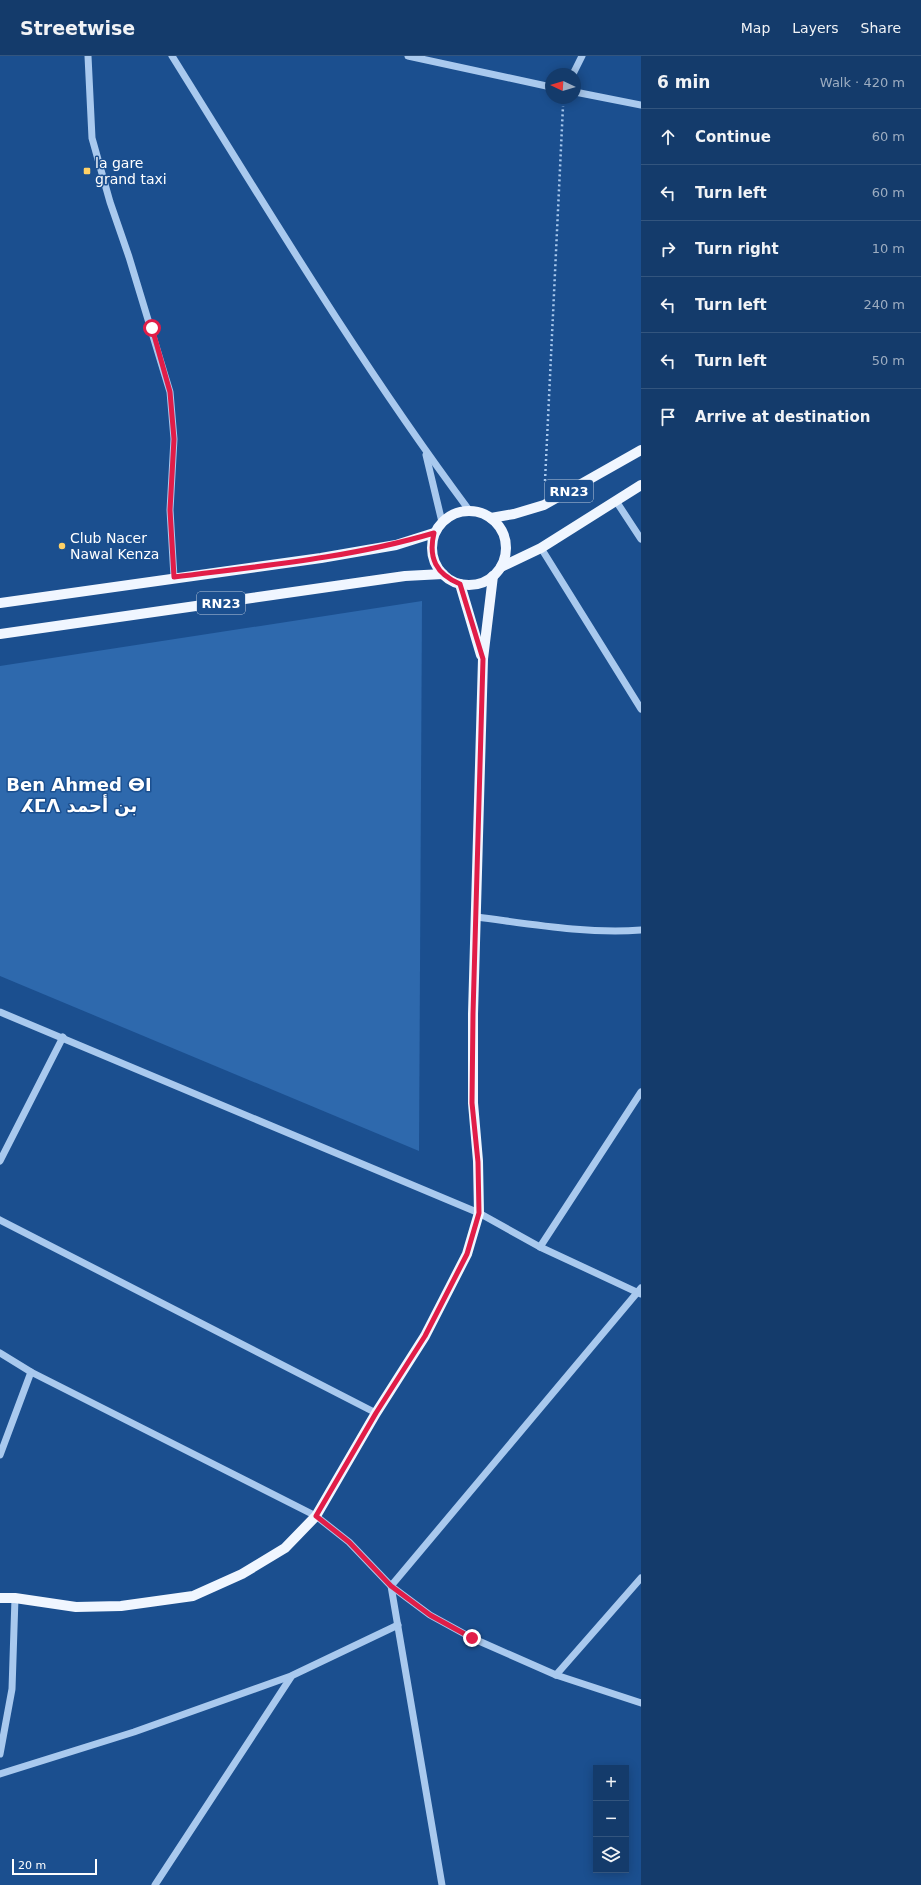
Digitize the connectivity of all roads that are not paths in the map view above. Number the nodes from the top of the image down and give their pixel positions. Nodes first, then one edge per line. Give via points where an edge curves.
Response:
1 (88, 56) edge
2 (172, 56) edge
3 (408, 56) edge
4 (582, 56) edge
5 (576, 68) edge
6 (545, 86) edge
7 (581, 93) edge
8 (641, 105) edge
9 (425, 450) junction
10 (641, 450) edge
11 (641, 485) edge
12 (616, 501) junction
13 (469, 510) junction
14 (491, 518) junction
15 (442, 522) junction
16 (434, 533) junction
17 (641, 539) edge
18 (541, 548) junction
19 (500, 567) junction
20 (443, 574) junction
21 (493, 576) junction
22 (174, 577) junction
23 (460, 584) junction
24 (0, 603) edge
25 (0, 634) edge
26 (483, 659) junction
27 (641, 709) edge
28 (477, 917) junction
29 (641, 930) edge
30 (0, 1012) edge
31 (63, 1037) junction
32 (641, 1092) edge
33 (0, 1161) edge
34 (479, 1213) junction
35 (0, 1220) edge
36 (540, 1247) junction
37 (640, 1291) edge
38 (0, 1353) edge
39 (31, 1372) junction
40 (376, 1413) junction
41 (0, 1454) edge
42 (316, 1516) junction
43 (641, 1578) edge
44 (391, 1586) junction
45 (0, 1598) edge
46 (15, 1598) junction
47 (398, 1625) junction
48 (556, 1675) junction
49 (291, 1676) junction
50 (641, 1703) edge
51 (0, 1754) edge
52 (0, 1774) edge
53 (155, 1885) edge
54 (442, 1885) edge

1 - 22 street via 92,138 170,392 174,439 170,510
2 - 9 street via 330,309
3 - 6 street
4 - 5 street
7 - 8 street
9 - 13 street
9 - 15 street
10 - 14 main road, RN23 via 544,505
11 - 12 main road, RN23
12 - 17 street
12 - 18 main road, RN23
13 - 14 main road via 481,512
13 - 15 main road via 450,515
14 - 19 main road, RN23 via 499,526 505,540 505,557
15 - 16 main road
16 - 20 main road via 432,555 436,566
16 - 22 main road, RN23 via 396,545 321,558
18 - 19 main road, RN23
18 - 27 street
19 - 21 main road, RN23
20 - 23 main road
20 - 25 main road, RN23 via 405,576
21 - 23 main road, RN23 via 472,585
21 - 26 main road
22 - 24 main road, RN23
23 - 26 main road
26 - 28 main road
28 - 29 street via 569,929
28 - 34 main road via 472,1103 478,1162
30 - 31 street
31 - 33 street
31 - 34 street
32 - 36 street
34 - 36 street
34 - 40 main road via 467,1254 432,1323
35 - 40 street
36 - 37 street
37 - 44 street
38 - 39 street
39 - 41 street
39 - 42 street
40 - 42 main road
42 - 44 street via 349,1542
42 - 46 main road via 284,1548 242,1574 193,1596 121,1606 76,1607
43 - 48 street
44 - 47 street
44 - 48 street via 430,1615 465,1634
45 - 46 main road
46 - 51 street via 12,1689
47 - 49 street
47 - 54 street
48 - 50 street
49 - 52 street via 134,1732
49 - 53 street

